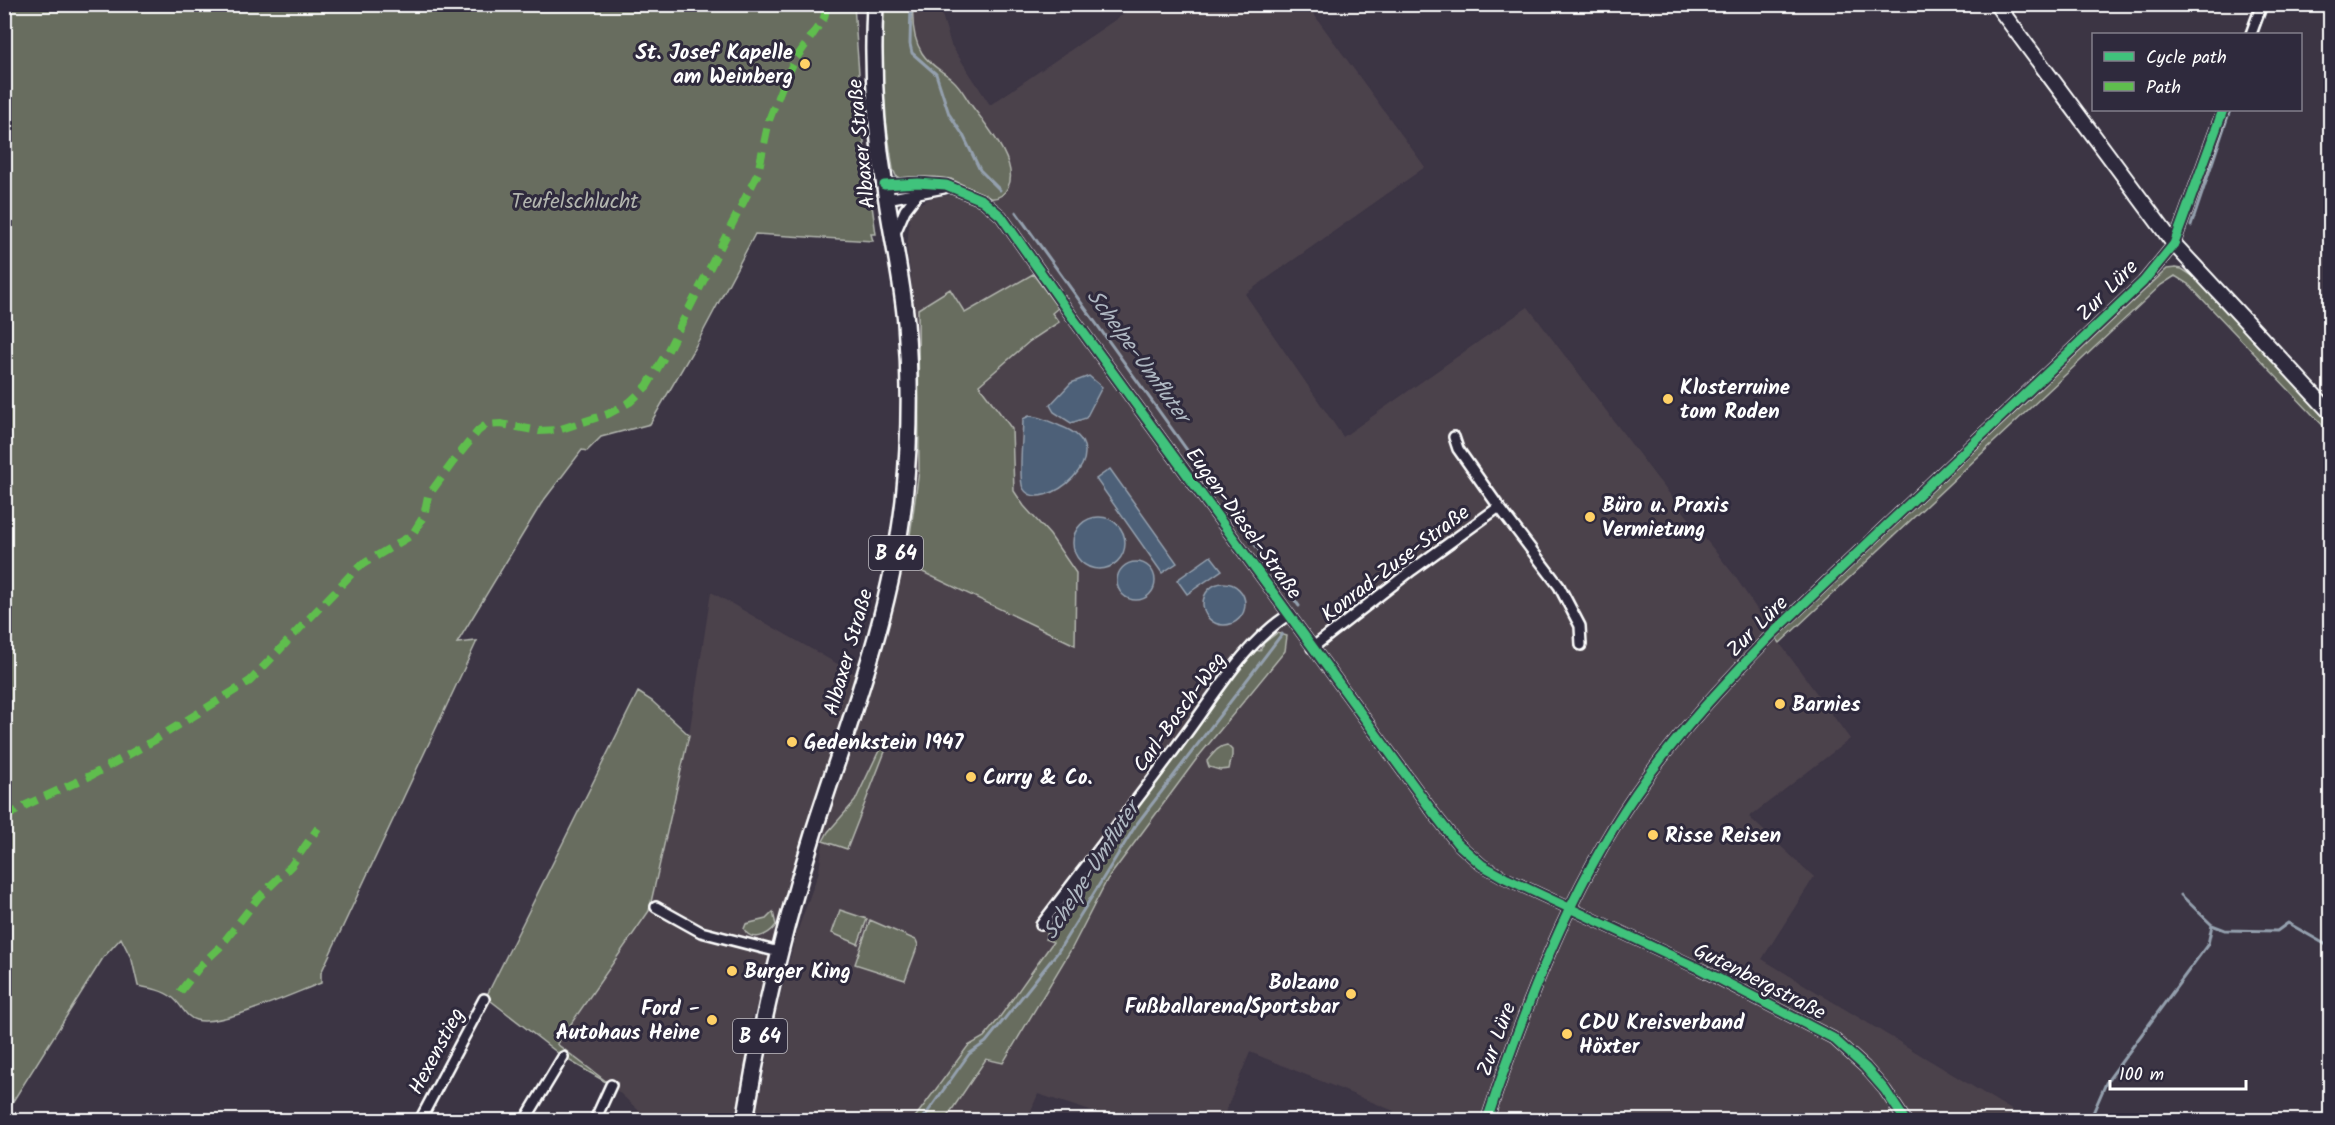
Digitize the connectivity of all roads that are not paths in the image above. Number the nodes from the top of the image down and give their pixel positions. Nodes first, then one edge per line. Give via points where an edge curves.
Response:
1 (875, 4) edge
2 (1996, 4) edge
3 (2262, 4) edge
4 (2251, 33) edge
5 (2223, 111) edge
6 (956, 188) junction
7 (886, 192) junction
8 (918, 193) junction
9 (894, 238) junction
10 (2174, 244) junction
11 (2331, 412) edge
12 (1454, 437) dead end
13 (1499, 507) junction
14 (1288, 615) junction
15 (1581, 645) dead end
16 (1312, 648) junction
17 (656, 908) dead end
18 (1570, 910) junction
19 (1041, 925) dead end
20 (779, 952) junction
21 (484, 999) dead end
22 (563, 1057) dead end
23 (611, 1085) dead end
24 (420, 1120) edge
25 (525, 1120) edge
26 (595, 1120) edge
27 (745, 1120) edge
28 (1486, 1120) edge
29 (1905, 1120) edge

1 - 7 main road, Albaxer Straße / B 64 via 874,84
2 - 10 street
3 - 4 street
5 - 10 street, Zur Lüre
6 - 7 street, Eugen-Diesel-Straße via 934,183
6 - 8 street
6 - 14 street, Eugen-Diesel-Straße via 982,200 1001,216
7 - 8 street
7 - 9 main road, Albaxer Straße / B 64
8 - 9 street via 900,219
9 - 20 main road, Albaxer Straße / B 64 via 906,322 909,394 907,466 899,537 875,643
10 - 11 street
10 - 18 street, Zur Lüre via 2143,282 1720,688 1678,736 1635,795
12 - 13 street, Konrad-Zuse-Straße via 1458,449
13 - 15 street, Konrad-Zuse-Straße via 1559,586 1580,626
13 - 16 street, Konrad-Zuse-Straße
14 - 16 street, Eugen-Diesel-Straße
14 - 19 street, Carl-Bosch-Weg via 1263,633 1235,665
16 - 18 street, Eugen-Diesel-Straße via 1456,843 1482,865
17 - 20 street via 701,932
18 - 28 street, Zur Lüre via 1522,1018
18 - 29 street, Gutenbergstraße via 1700,969 1833,1038 1865,1067
20 - 27 main road, Albaxer Straße / B 64
21 - 24 street, Hexenstieg
22 - 25 street
23 - 26 street

